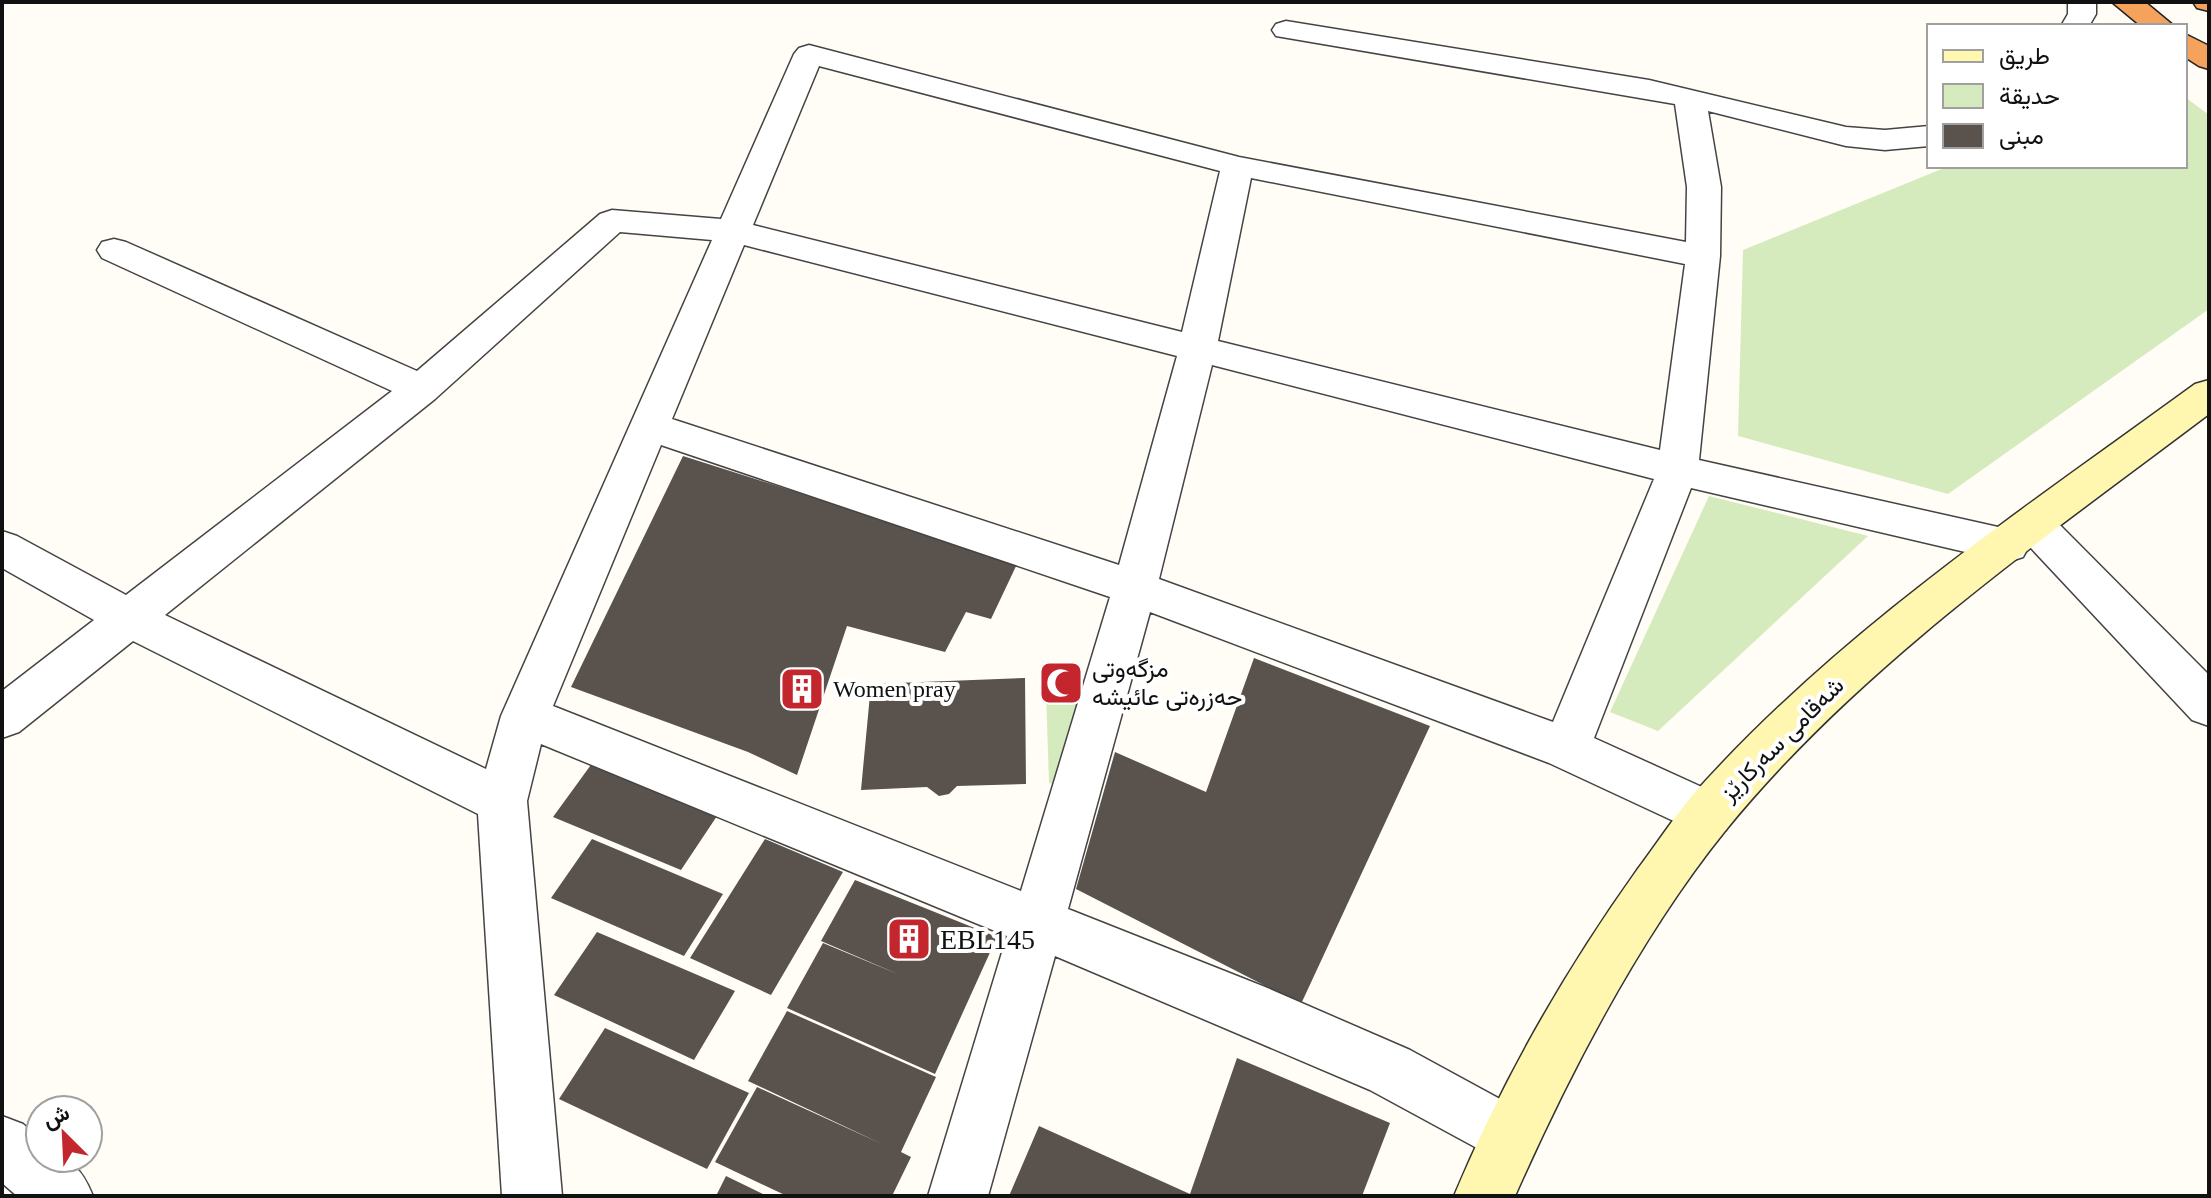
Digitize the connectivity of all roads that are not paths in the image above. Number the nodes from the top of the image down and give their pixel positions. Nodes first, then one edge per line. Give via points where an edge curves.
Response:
1 (2082, 2) edge
2 (2126, 2) edge
3 (2076, 24) edge
4 (2157, 24) edge
5 (1286, 30) dead end
6 (2187, 44) edge
7 (2209, 60) edge
8 (1690, 98) junction
9 (1927, 136) edge
10 (1237, 166) junction
11 (732, 231) junction
12 (114, 250) dead end
13 (1703, 256) junction
14 (1197, 350) junction
15 (421, 389) junction
16 (2209, 394) edge
17 (650, 426) junction
18 (1678, 470) junction
19 (2021, 535) junction
20 (2, 548) edge
21 (1135, 588) junction
22 (130, 619) junction
23 (2209, 706) edge
24 (525, 716) junction
25 (2, 718) edge
26 (1566, 748) junction
27 (502, 801) junction
28 (1708, 814) junction
29 (1036, 923) junction
30 (1510, 1137) junction
31 (2, 1145) edge
32 (63, 1196) edge
33 (532, 1196) edge
34 (958, 1196) edge
35 (1484, 1196) edge

1 - 3 street
2 - 4 highway
5 - 8 street
6 - 7 highway
8 - 9 street via 1846,136
8 - 13 street via 1704,187
10 - 11 street via 809,54
10 - 13 street
10 - 14 street
11 - 14 street
11 - 15 street via 612,221
11 - 17 street
12 - 15 street
13 - 18 street
14 - 18 street
14 - 21 street
15 - 22 street
16 - 19 main road, شەقامی سەرکارێز
17 - 21 street
17 - 24 street
18 - 19 street
18 - 26 street
19 - 23 street
19 - 28 main road, شەقامی سەرکارێز via 1860,662
20 - 22 street
21 - 26 street
21 - 29 street
22 - 25 street
22 - 27 street
24 - 27 street
24 - 29 street
26 - 28 street
27 - 33 street
28 - 30 main road, شەقامی سەرکارێز via 1575,1012
29 - 30 street via 1390,1070
29 - 34 street
30 - 35 main road, شەقامی سەرکارێز
31 - 32 street

